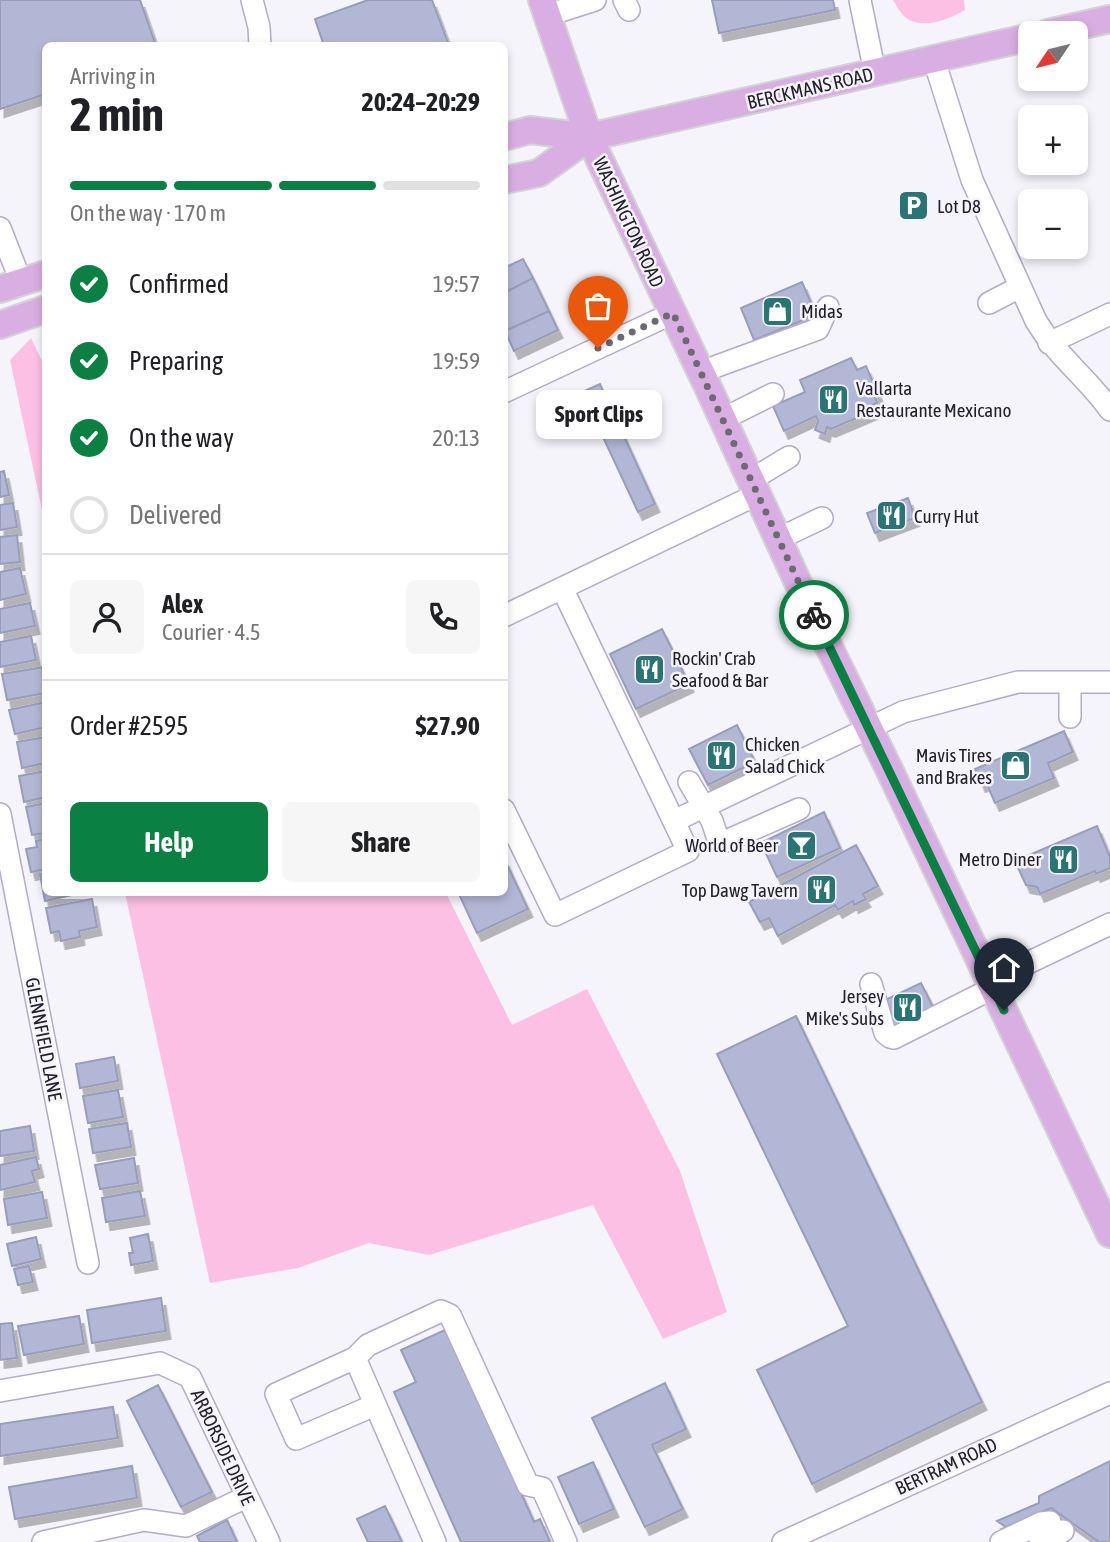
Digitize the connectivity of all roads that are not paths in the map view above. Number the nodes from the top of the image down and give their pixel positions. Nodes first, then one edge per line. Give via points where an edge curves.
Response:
1 (252, 0) edge
2 (595, 0) edge
3 (860, 0) edge
4 (545, 8) edge
5 (1110, 19) edge
6 (1088, 24) edge
7 (1018, 40) edge
8 (260, 42) edge
9 (934, 60) junction
10 (875, 73) junction
11 (508, 137) edge
12 (589, 137) junction
13 (508, 179) edge
14 (0, 228) edge
15 (25, 281) edge
16 (1020, 287) junction
17 (42, 303) edge
18 (989, 303) dead end
19 (828, 307) dead end
20 (42, 309) edge
21 (673, 313) junction
22 (1110, 314) edge
23 (0, 325) edge
24 (1049, 343) junction
25 (701, 372) junction
26 (508, 390) edge
27 (773, 394) dead end
28 (1110, 410) edge
29 (723, 419) junction
30 (789, 457) dead end
31 (754, 487) junction
32 (822, 518) dead end
33 (778, 539) junction
34 (562, 588) junction
35 (508, 615) edge
36 (1110, 682) edge
37 (1070, 683) junction
38 (1070, 717) dead end
39 (869, 728) junction
40 (689, 782) dead end
41 (704, 807) junction
42 (799, 809) dead end
43 (0, 814) edge
44 (508, 818) edge
45 (674, 821) junction
46 (1110, 924) edge
47 (871, 984) dead end
48 (992, 984) junction
49 (1110, 1234) edge
50 (88, 1263) dead end
51 (355, 1358) junction
52 (0, 1391) edge
53 (1110, 1393) edge
54 (375, 1405) junction
55 (246, 1497) junction
56 (1059, 1531) edge
57 (43, 1542) edge
58 (269, 1542) edge
59 (435, 1542) edge
60 (566, 1542) edge
61 (783, 1542) edge
62 (1002, 1542) edge
63 (1023, 1542) edge
64 (1040, 1542) edge

1 - 8 street
2 - 4 street
3 - 10 street
4 - 12 main road, WASHINGTON ROAD
5 - 6 main road
7 - 9 main road, BERCKMANS ROAD
9 - 10 main road, BERCKMANS ROAD
9 - 16 street via 972,180
10 - 12 main road, BERCKMANS ROAD
11 - 12 main road via 530,131
12 - 13 main road via 539,173
12 - 21 main road, WASHINGTON ROAD
14 - 15 street
15 - 17 street
16 - 18 street
16 - 24 street
19 - 25 street via 818,330
20 - 23 main road
21 - 25 main road, WASHINGTON ROAD
21 - 26 street
22 - 24 street
24 - 28 street
25 - 29 main road, WASHINGTON ROAD
27 - 29 street
29 - 31 main road, WASHINGTON ROAD
30 - 31 street
31 - 33 main road, WASHINGTON ROAD
31 - 34 street
32 - 33 street
33 - 39 main road, WASHINGTON ROAD
34 - 35 street
34 - 45 street
36 - 37 street
37 - 38 street
37 - 39 street via 1018,682 903,712
39 - 41 street
39 - 48 main road, WASHINGTON ROAD
40 - 41 street
41 - 42 street via 716,838 723,842
41 - 45 street
43 - 50 street, GLENNFIELD LANE
44 - 45 street via 555,915 688,851
46 - 48 street
47 - 48 street via 886,1033 894,1038
48 - 49 main road, WASHINGTON ROAD
51 - 54 street
51 - 54 street via 276,1394 296,1439
51 - 60 street via 368,1345 441,1311 450,1315 528,1485 541,1488
52 - 55 street, ARBORSIDE DRIVE via 160,1363 190,1377
53 - 61 street, BERTRAM ROAD
54 - 59 street
55 - 57 street via 186,1526 144,1520
55 - 58 street, ARBORSIDE DRIVE
56 - 62 street via 1041,1523
56 - 63 street
56 - 64 street

